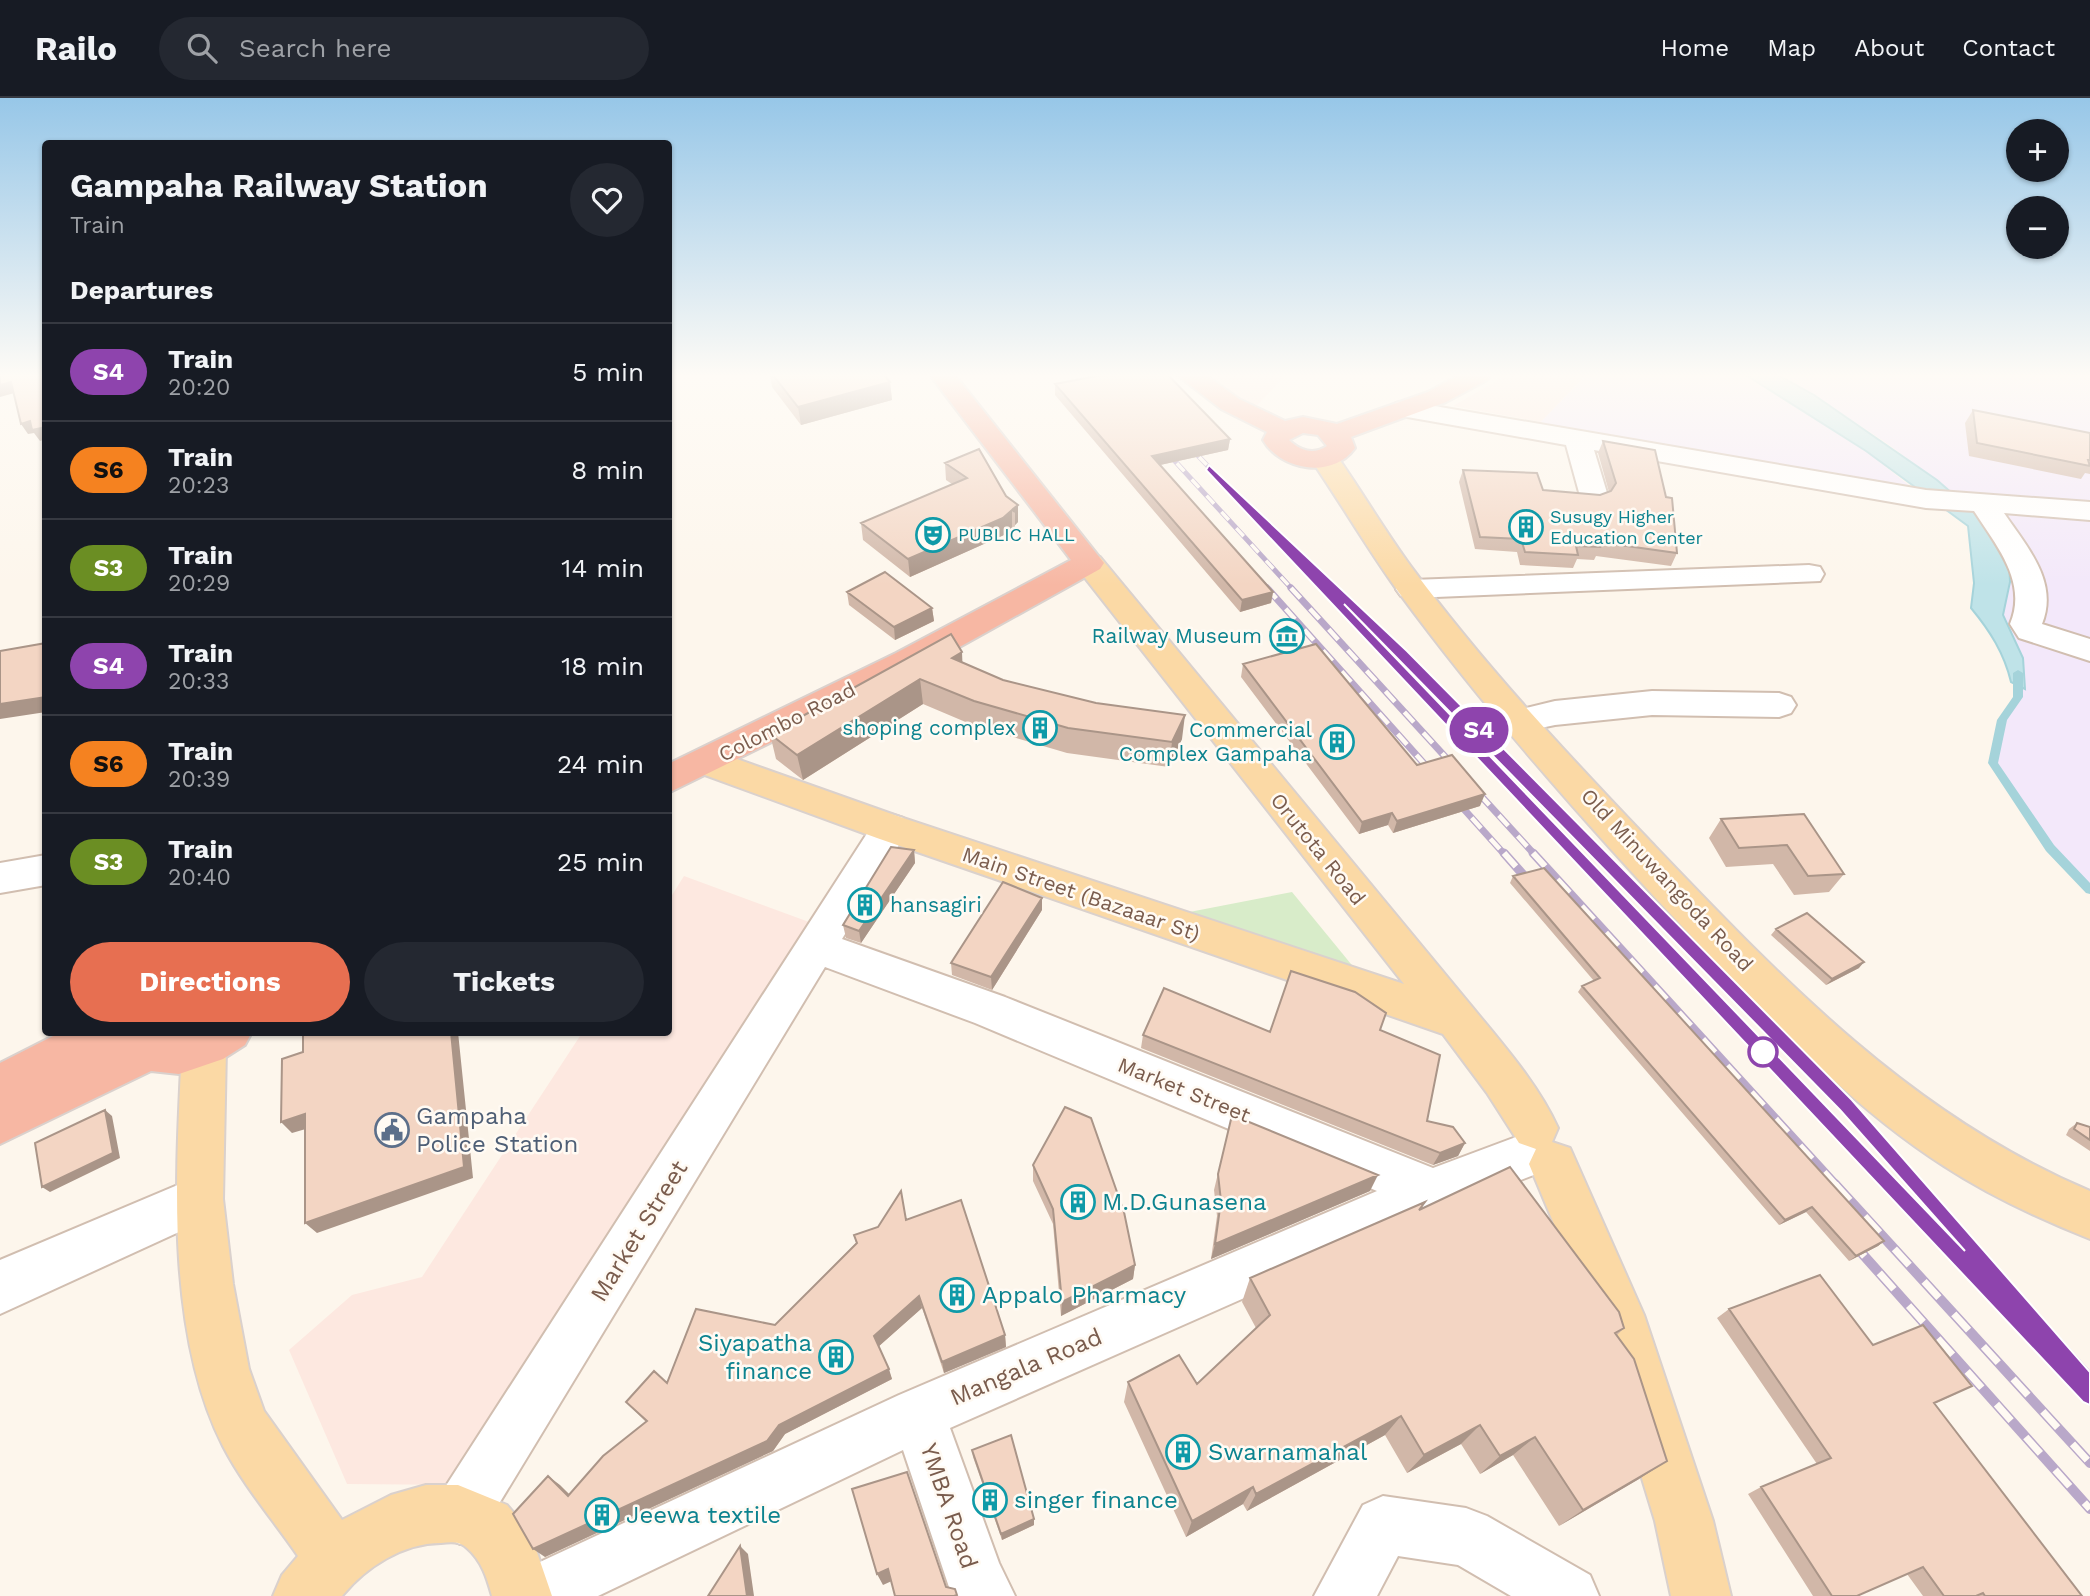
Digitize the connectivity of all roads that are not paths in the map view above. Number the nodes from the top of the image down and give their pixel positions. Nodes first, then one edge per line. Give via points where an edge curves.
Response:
1 (997, 445) edge
2 (1279, 445) edge
3 (1579, 445) edge
4 (1622, 445) edge
5 (1330, 446) joint
6 (1594, 496) edge
7 (1974, 502) junction
8 (2090, 511) edge
9 (1089, 563) junction
10 (1809, 574) dead end
11 (1412, 589) junction
12 (2090, 650) edge
13 (1779, 705) dead end
14 (1521, 720) junction
15 (707, 762) junction
16 (672, 778) edge
17 (890, 828) junction
18 (42, 871) edge
19 (0, 878) edge
20 (817, 947) junction
21 (1458, 1021) junction
22 (96, 1036) edge
23 (217, 1040) edge
24 (143, 1041) edge
25 (0, 1085) edge
26 (0, 1123) edge
27 (1538, 1149) junction
28 (1433, 1191) junction
29 (199, 1199) junction
30 (2090, 1215) edge
31 (0, 1288) edge
32 (918, 1415) junction
33 (460, 1515) junction
34 (319, 1577) edge
35 (522, 1596) edge
36 (533, 1596) edge
37 (985, 1596) edge
38 (1344, 1596) edge
39 (1569, 1596) edge
40 (1701, 1596) edge

1 - 9 highway, Orutota Road
2 - 5 highway via 1301,458
3 - 6 street
4 - 7 street via 1926,499
5 - 11 main road, Old Minuwangoda Road
7 - 8 street
7 - 12 street via 2025,566 2033,607 2026,624 2030,631
9 - 15 highway, Colombo Road
9 - 21 main road, Orutota Road
10 - 11 street
11 - 14 main road, Old Minuwangoda Road
13 - 14 street via 1652,703
14 - 30 main road, Old Minuwangoda Road via 1674,892 1870,1083 1992,1170
15 - 16 highway, Colombo Road
15 - 17 main road, Main Street (Bazaaar St)
17 - 20 street, Market Street
17 - 21 main road, Main Street (Bazaaar St)
18 - 19 street
20 - 28 street, Market Street via 990,1010
20 - 33 street, Market Street
21 - 27 main road, Orutota Road via 1503,1079
22 - 25 highway
23 - 24 highway via 183,1054 164,1055
23 - 29 main road
24 - 26 highway
27 - 28 street, Mangala Road
27 - 40 main road, Orutota Road via 1618,1315 1684,1521
28 - 32 street, Mangala Road
29 - 31 street
29 - 34 main road via 222,1369 243,1428
32 - 36 street, Mangala Road
32 - 37 street, YMBA Road via 975,1580
33 - 34 main road via 420,1514 399,1520 367,1535
33 - 35 main road via 488,1528 508,1550
38 - 39 street via 1383,1525 1466,1536

